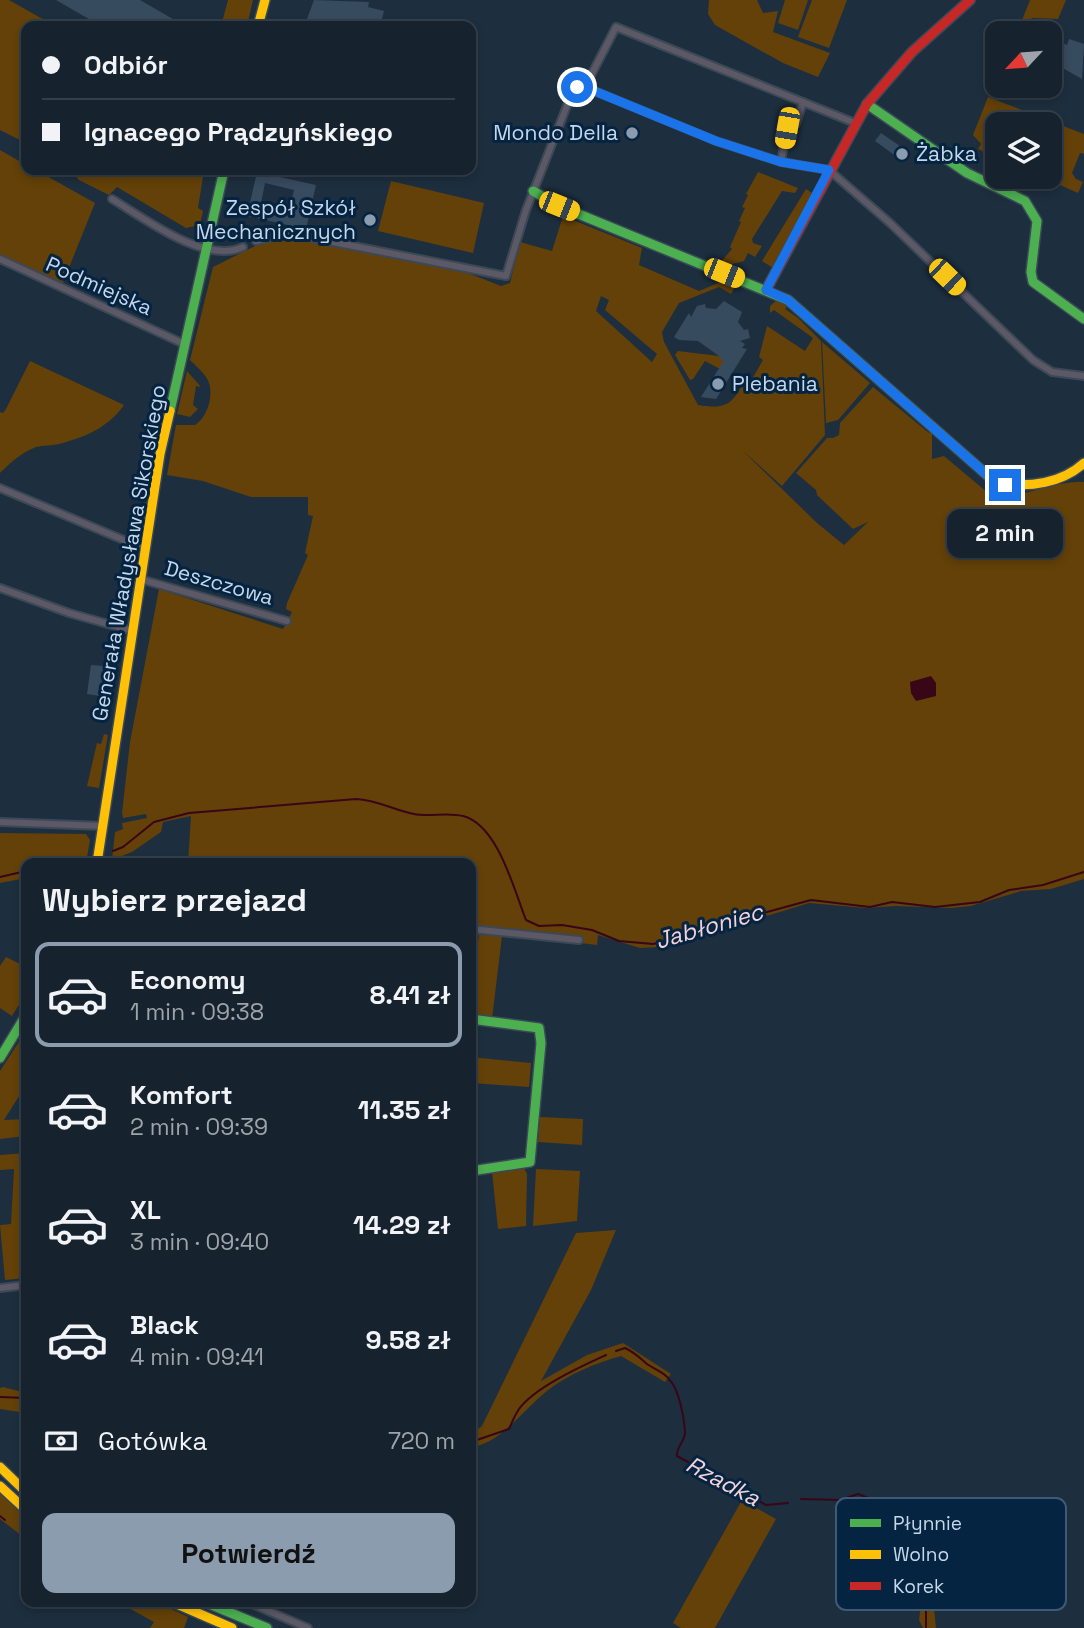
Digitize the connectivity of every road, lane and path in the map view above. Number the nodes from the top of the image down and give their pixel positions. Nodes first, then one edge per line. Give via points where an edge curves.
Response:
1 (265, 0) edge
2 (970, 0) edge
3 (259, 21) edge
4 (584, 87) junction
5 (803, 102) junction
6 (867, 104) junction
7 (855, 123) junction
8 (781, 162) junction
9 (829, 170) junction
10 (223, 175) edge
11 (533, 191) junction
12 (112, 199) dead end
13 (256, 241) dead end
14 (243, 247) dead end
15 (207, 248) junction
16 (0, 259) edge
17 (766, 290) junction
18 (1084, 319) edge
19 (184, 344) junction
20 (1084, 376) edge
21 (1084, 463) edge
22 (0, 488) edge
23 (143, 548) junction
24 (140, 579) junction
25 (0, 588) edge
26 (287, 621) dead end
27 (132, 631) junction
28 (0, 822) edge
29 (102, 826) junction
30 (98, 858) edge
31 (476, 930) edge
32 (579, 940) dead end
33 (476, 1020) edge
34 (21, 1023) edge
35 (0, 1058) edge
36 (476, 1170) edge
37 (21, 1286) edge
38 (0, 1288) edge
39 (0, 1467) edge
40 (0, 1486) edge
41 (21, 1487) edge
42 (21, 1505) edge
43 (184, 1607) edge
44 (216, 1607) edge
45 (259, 1607) edge
46 (232, 1628) edge
47 (267, 1628) edge
48 (308, 1628) edge

1 - 3 street
2 - 6 street via 912,52
4 - 5 street via 616,27
4 - 8 street via 716,141
4 - 11 street via 572,93
5 - 7 street
5 - 8 street via 796,124 787,128
6 - 7 street
6 - 18 street via 967,173 1025,201 1037,221 1033,282
7 - 9 street
8 - 9 street
9 - 17 street
9 - 20 street via 1033,360 1052,372
10 - 15 street, Generała Władysława Sikorskiego
11 - 13 street via 506,276 286,233
11 - 17 street via 559,206
12 - 15 street via 184,242
14 - 15 street via 227,253
15 - 19 street, Generała Władysława Sikorskiego
16 - 19 street, Podmiejska
17 - 21 street via 788,300 994,481 1017,486 1076,474
19 - 23 street, Generała Władysława Sikorskiego
22 - 23 street
23 - 24 street, Generała Władysława Sikorskiego
24 - 26 street, Deszczowa
24 - 27 street, Generała Władysława Sikorskiego
25 - 27 street
27 - 29 street, Generała Władysława Sikorskiego
28 - 29 street
29 - 30 street, Generała Władysława Sikorskiego
31 - 32 street
33 - 36 street via 540,1028 541,1043 530,1162
34 - 35 street
37 - 38 street
39 - 41 street
40 - 42 street
43 - 46 street
44 - 47 street
45 - 48 street

